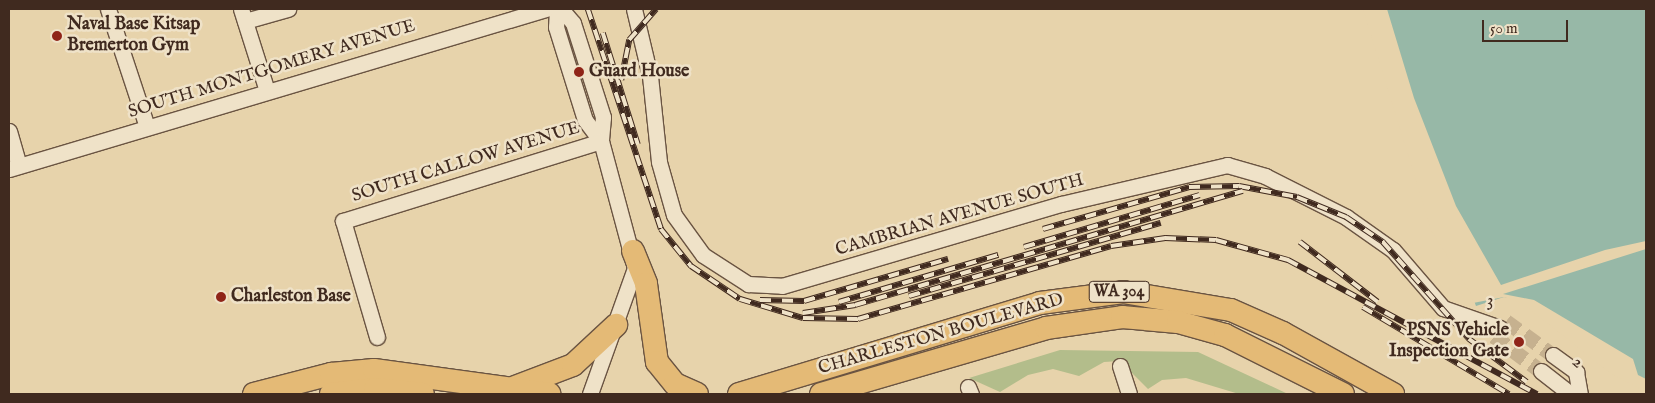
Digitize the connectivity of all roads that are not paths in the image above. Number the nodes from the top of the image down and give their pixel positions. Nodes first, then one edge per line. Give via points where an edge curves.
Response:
1 (108, 9) edge
2 (288, 9) edge
3 (546, 9) edge
4 (559, 9) edge
5 (634, 9) edge
6 (243, 15) edge
7 (267, 91) junction
8 (147, 127) junction
9 (9, 132) edge
10 (601, 141) junction
11 (14, 167) edge
12 (633, 250) junction
13 (1474, 321) joint
14 (616, 325) junction
15 (1500, 328) tunnel mouth
16 (377, 337) dead end
17 (1120, 366) dead end
18 (515, 387) junction
19 (345, 393) edge
20 (254, 394) edge
21 (423, 394) edge
22 (549, 394) edge
23 (590, 394) edge
24 (697, 394) edge
25 (738, 394) edge
26 (821, 394) edge
27 (1129, 394) edge
28 (1343, 394) edge
29 (1393, 394) edge
30 (1570, 394) edge
31 (1579, 394) edge

1 - 8 street
2 - 6 street
3 - 7 street, SOUTH MONTGOMERY AVENUE
4 - 10 street via 572,22 584,57 602,117
4 - 10 street via 556,27 585,120
5 - 13 street, CAMBRIAN AVENUE SOUTH via 650,76 659,162 674,215 703,256 748,284 782,286 1061,204 1227,165 1265,176 1357,224 1393,250 1443,308
6 - 7 street
7 - 8 street, SOUTH MONTGOMERY AVENUE
8 - 11 street, SOUTH MONTGOMERY AVENUE
9 - 11 street
10 - 12 street
10 - 16 street, SOUTH CALLOW AVENUE via 343,221
12 - 14 street via 635,268
12 - 24 highway via 646,284 657,362 675,384
13 - 15 street, 3
14 - 18 highway via 573,365
14 - 23 street
17 - 27 street
18 - 20 highway via 359,370
18 - 22 highway
19 - 21 highway via 383,389
25 - 29 highway, CHARLESTON BOULEVARD / WA 304 via 1040,303 1123,292 1231,310 1283,333
26 - 28 highway, CHARLESTON BOULEVARD / WA 304 via 1046,328 1122,317 1178,322 1226,336
30 - 31 street, 2 via 1547,363 1572,381

